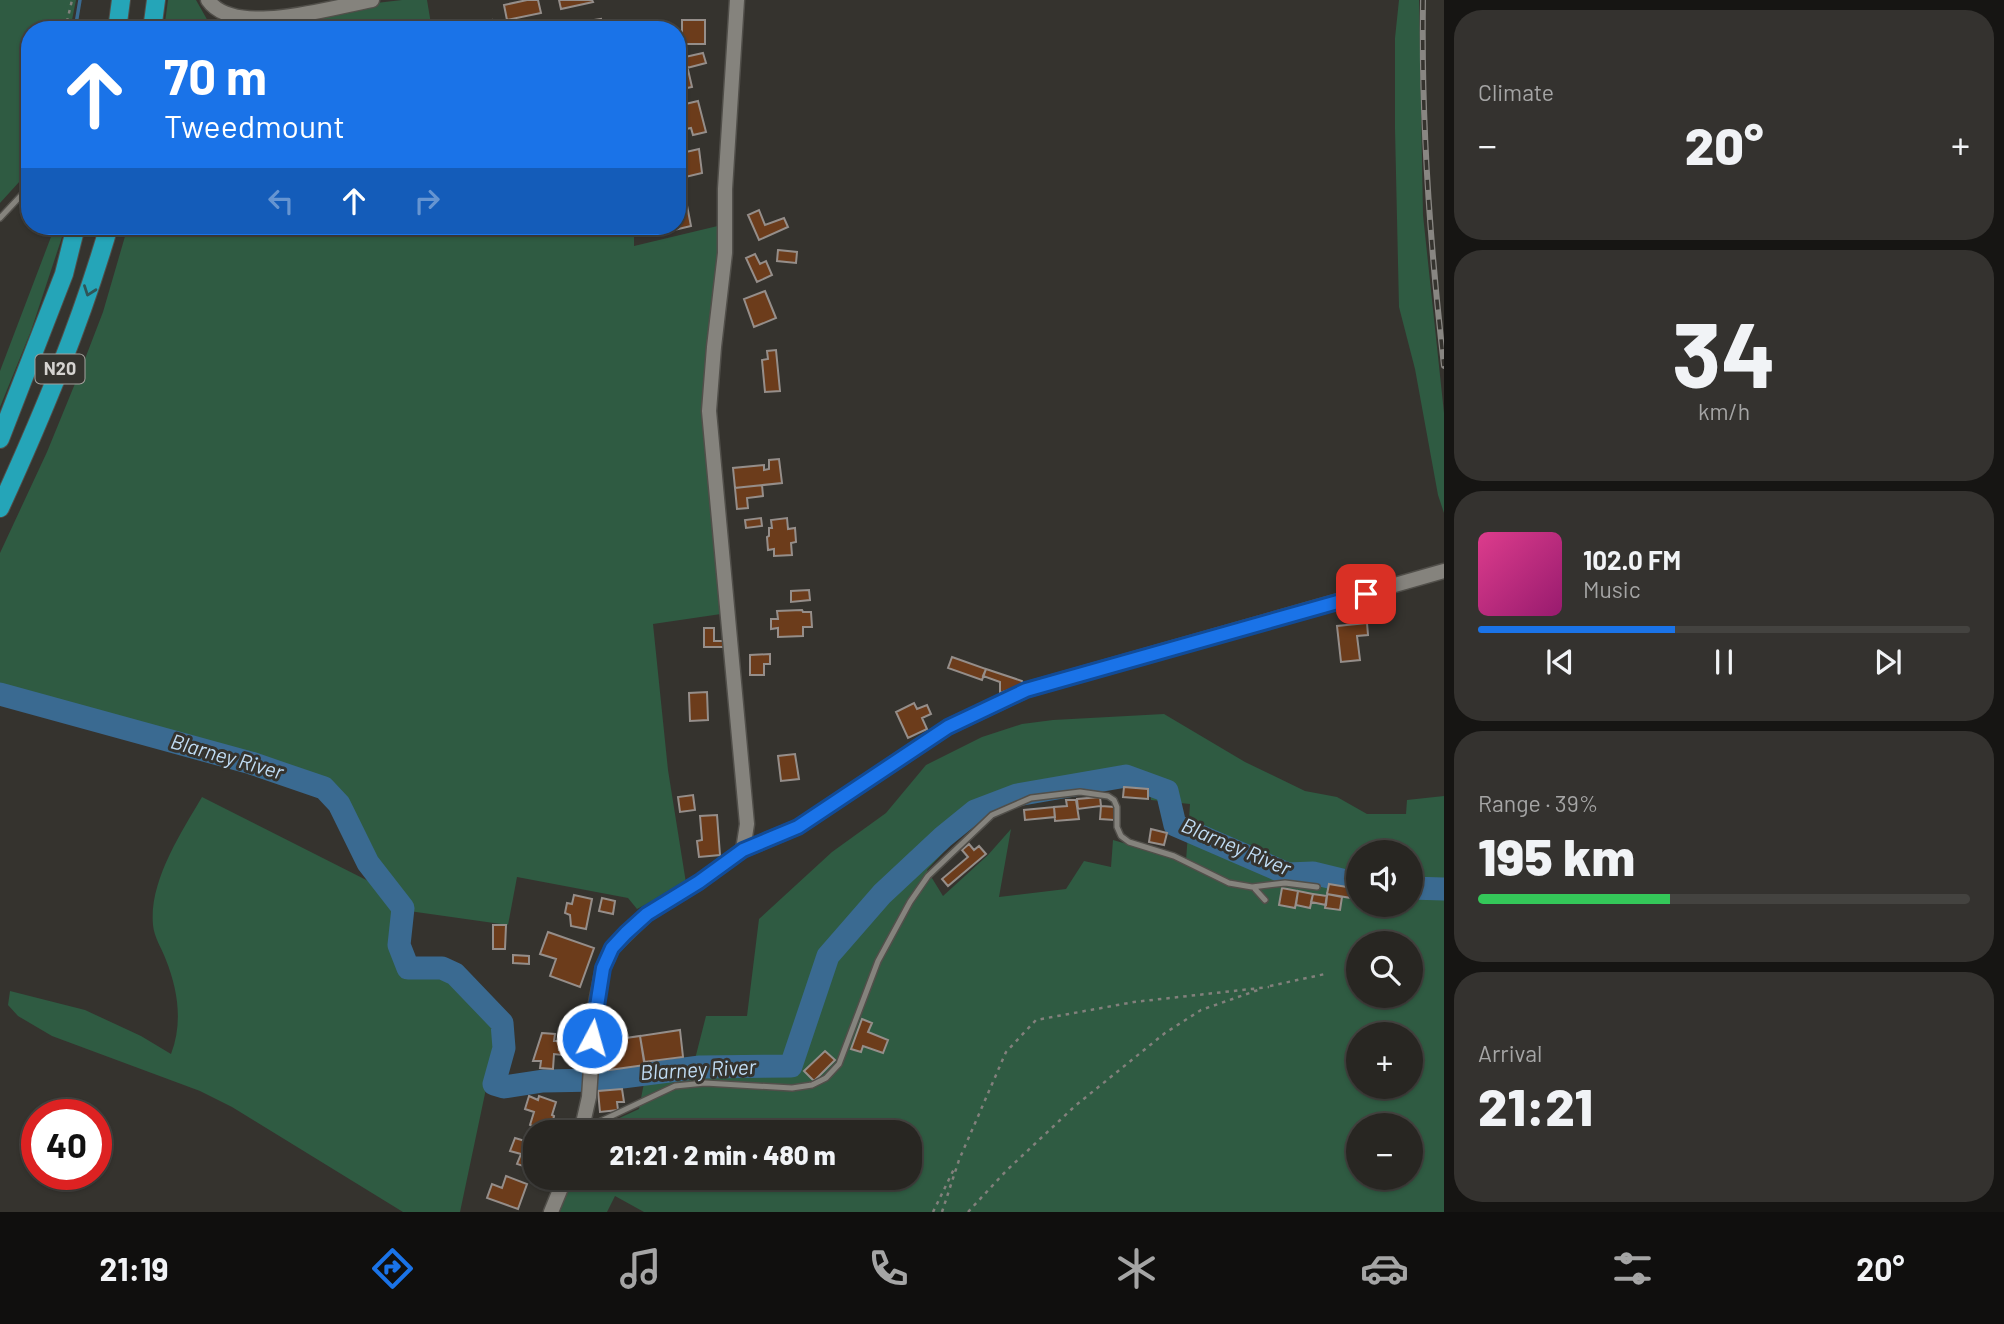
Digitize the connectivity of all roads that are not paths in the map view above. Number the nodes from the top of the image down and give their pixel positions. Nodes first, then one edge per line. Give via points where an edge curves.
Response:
1 (121, 0) edge
2 (156, 0) edge
3 (208, 0) edge
4 (372, 0) edge
5 (737, 0) edge
6 (118, 21) edge
7 (153, 21) edge
8 (226, 21) edge
9 (234, 21) edge
10 (21, 196) edge
11 (0, 218) edge
12 (74, 235) edge
13 (106, 235) edge
14 (0, 439) edge
15 (0, 508) edge
16 (1444, 571) edge
17 (743, 850) junction
18 (1252, 887) junction
19 (1317, 887) dead end
20 (1265, 900) dead end
21 (584, 1120) edge
22 (604, 1120) edge
23 (560, 1190) edge
24 (551, 1212) edge

1 - 6 highway
2 - 7 highway
3 - 8 street
4 - 9 street
5 - 17 street via 725,253 709,411 747,824
10 - 11 lane
12 - 14 highway, N20 via 64,274
13 -> 15 highway, N20 via 63,362
16 - 17 street via 1026,690 948,727 798,827
17 - 21 street via 647,914 619,939 603,968 595,1007
18 - 19 lane via 1285,883
18 - 20 lane
18 - 22 lane via 1229,883 1174,856 1129,842 1121,836 1117,807 1108,796 1080,792 1031,798 992,815 928,876 878,961 839,1064 826,1078 812,1086 792,1088 705,1083 675,1086
23 - 24 street

